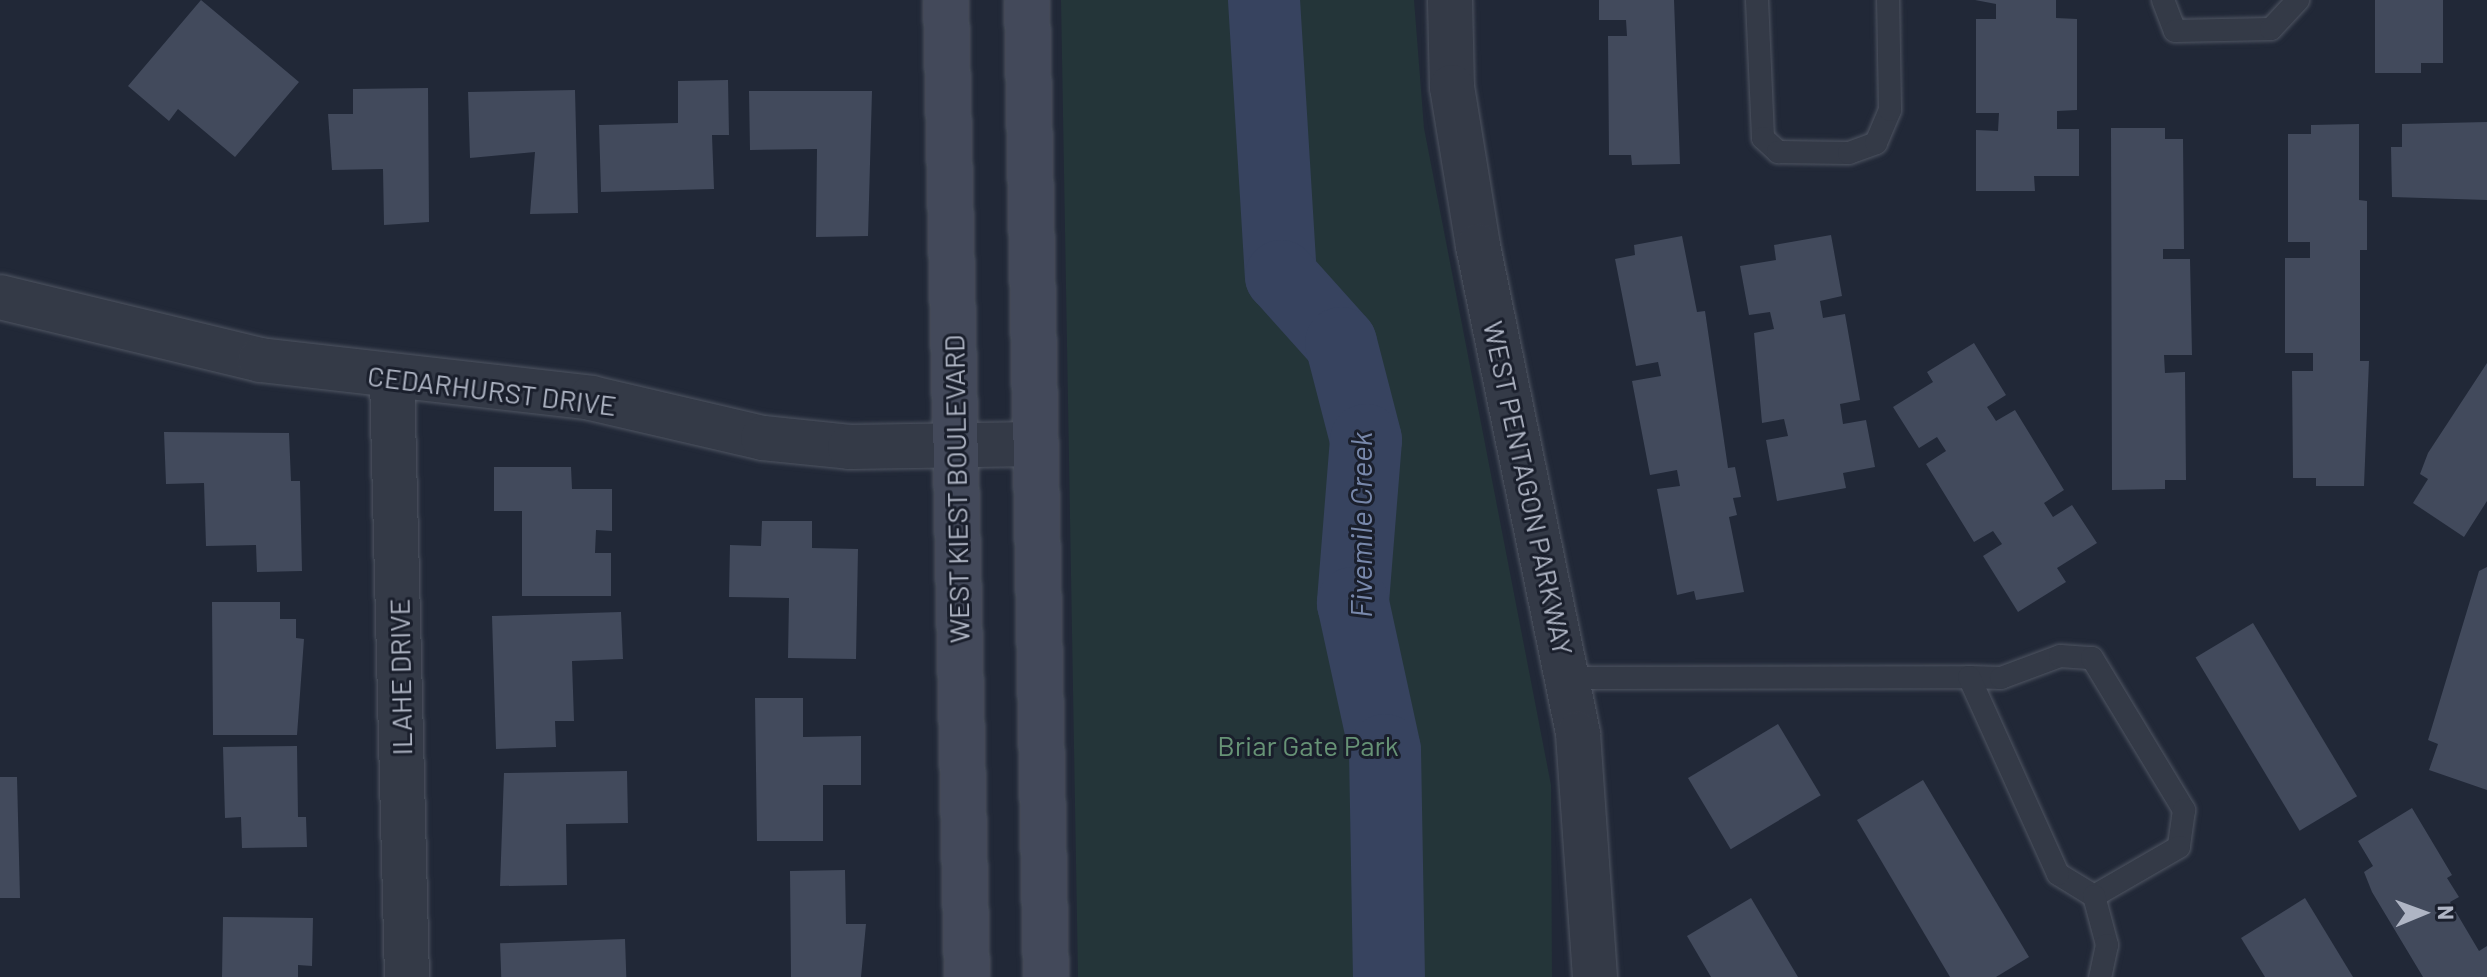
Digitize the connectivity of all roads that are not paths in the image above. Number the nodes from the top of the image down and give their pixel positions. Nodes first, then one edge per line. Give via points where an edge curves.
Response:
1 (946, 0) edge
2 (1027, 0) edge
3 (1450, 0) edge
4 (1757, 0) edge
5 (1888, 0) edge
6 (2163, 0) edge
7 (2298, 0) edge
8 (0, 297) edge
9 (392, 378) junction
10 (1036, 444) junction
11 (955, 448) junction
12 (1969, 677) junction
13 (1568, 678) junction
14 (2094, 896) junction
15 (407, 977) edge
16 (967, 977) edge
17 (1046, 977) edge
18 (1595, 977) edge
19 (2100, 977) edge

1 - 11 main road, WEST KIEST BOULEVARD
2 - 10 main road
3 - 13 street, WEST PENTAGON PARKWAY via 1452,87 1478,246
4 - 5 lane via 1763,138 1778,152 1849,153 1876,143 1890,110
6 - 7 lane via 2175,31 2271,29
8 - 9 street, CEDARHURST DRIVE via 260,360
9 - 11 street, CEDARHURST DRIVE via 591,398 763,438
9 - 15 street, ILAHE DRIVE
10 - 11 street, CEDARHURST DRIVE
10 - 17 main road
11 - 16 main road, WEST KIEST BOULEVARD
12 - 13 lane
12 - 14 lane via 2058,874
12 - 14 lane via 2001,678 2060,656 2092,658 2184,810 2179,847
13 - 18 street, WEST PENTAGON PARKWAY
14 - 19 lane via 2107,945

